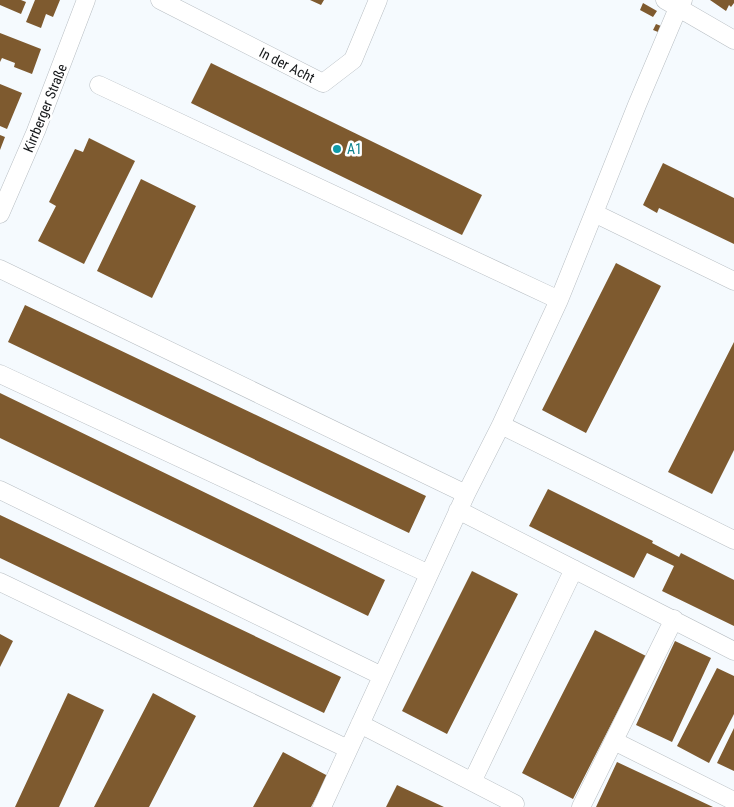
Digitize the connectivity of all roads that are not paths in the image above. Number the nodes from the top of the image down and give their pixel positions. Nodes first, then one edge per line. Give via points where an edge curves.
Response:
1 (86, 0) edge
2 (160, 0) edge
3 (378, 0) edge
4 (676, 3) edge
5 (734, 40) edge
6 (99, 85) dead end
7 (594, 213) junction
8 (0, 214) edge
9 (3, 275) edge
10 (734, 281) edge
11 (559, 300) junction
12 (0, 374) edge
13 (501, 426) junction
14 (0, 490) edge
15 (466, 494) junction
16 (458, 510) junction
17 (734, 540) edge
18 (574, 569) junction
19 (429, 574) junction
20 (0, 582) edge
21 (674, 619) junction
22 (734, 650) edge
23 (382, 676) junction
24 (360, 724) junction
25 (614, 741) junction
26 (348, 749) junction
27 (472, 782) junction
28 (734, 801) edge
29 (515, 804) dead end
30 (322, 807) edge
31 (581, 807) edge

1 - 8 street, Kirrberger Straße
2 - 3 street, In der Acht via 323,83 353,60
4 - 5 street
4 - 7 street
6 - 11 street
7 - 10 street
7 - 11 street
9 - 15 street
11 - 13 street
12 - 19 street
13 - 15 street
13 - 17 street
14 - 23 street
15 - 16 street
16 - 18 street
16 - 19 street
18 - 21 street
18 - 27 street
19 - 23 street
20 - 26 street
21 - 22 street
21 - 25 street
23 - 24 street
24 - 26 street
24 - 27 street
25 - 28 street
25 - 31 street
26 - 30 street
27 - 29 street

